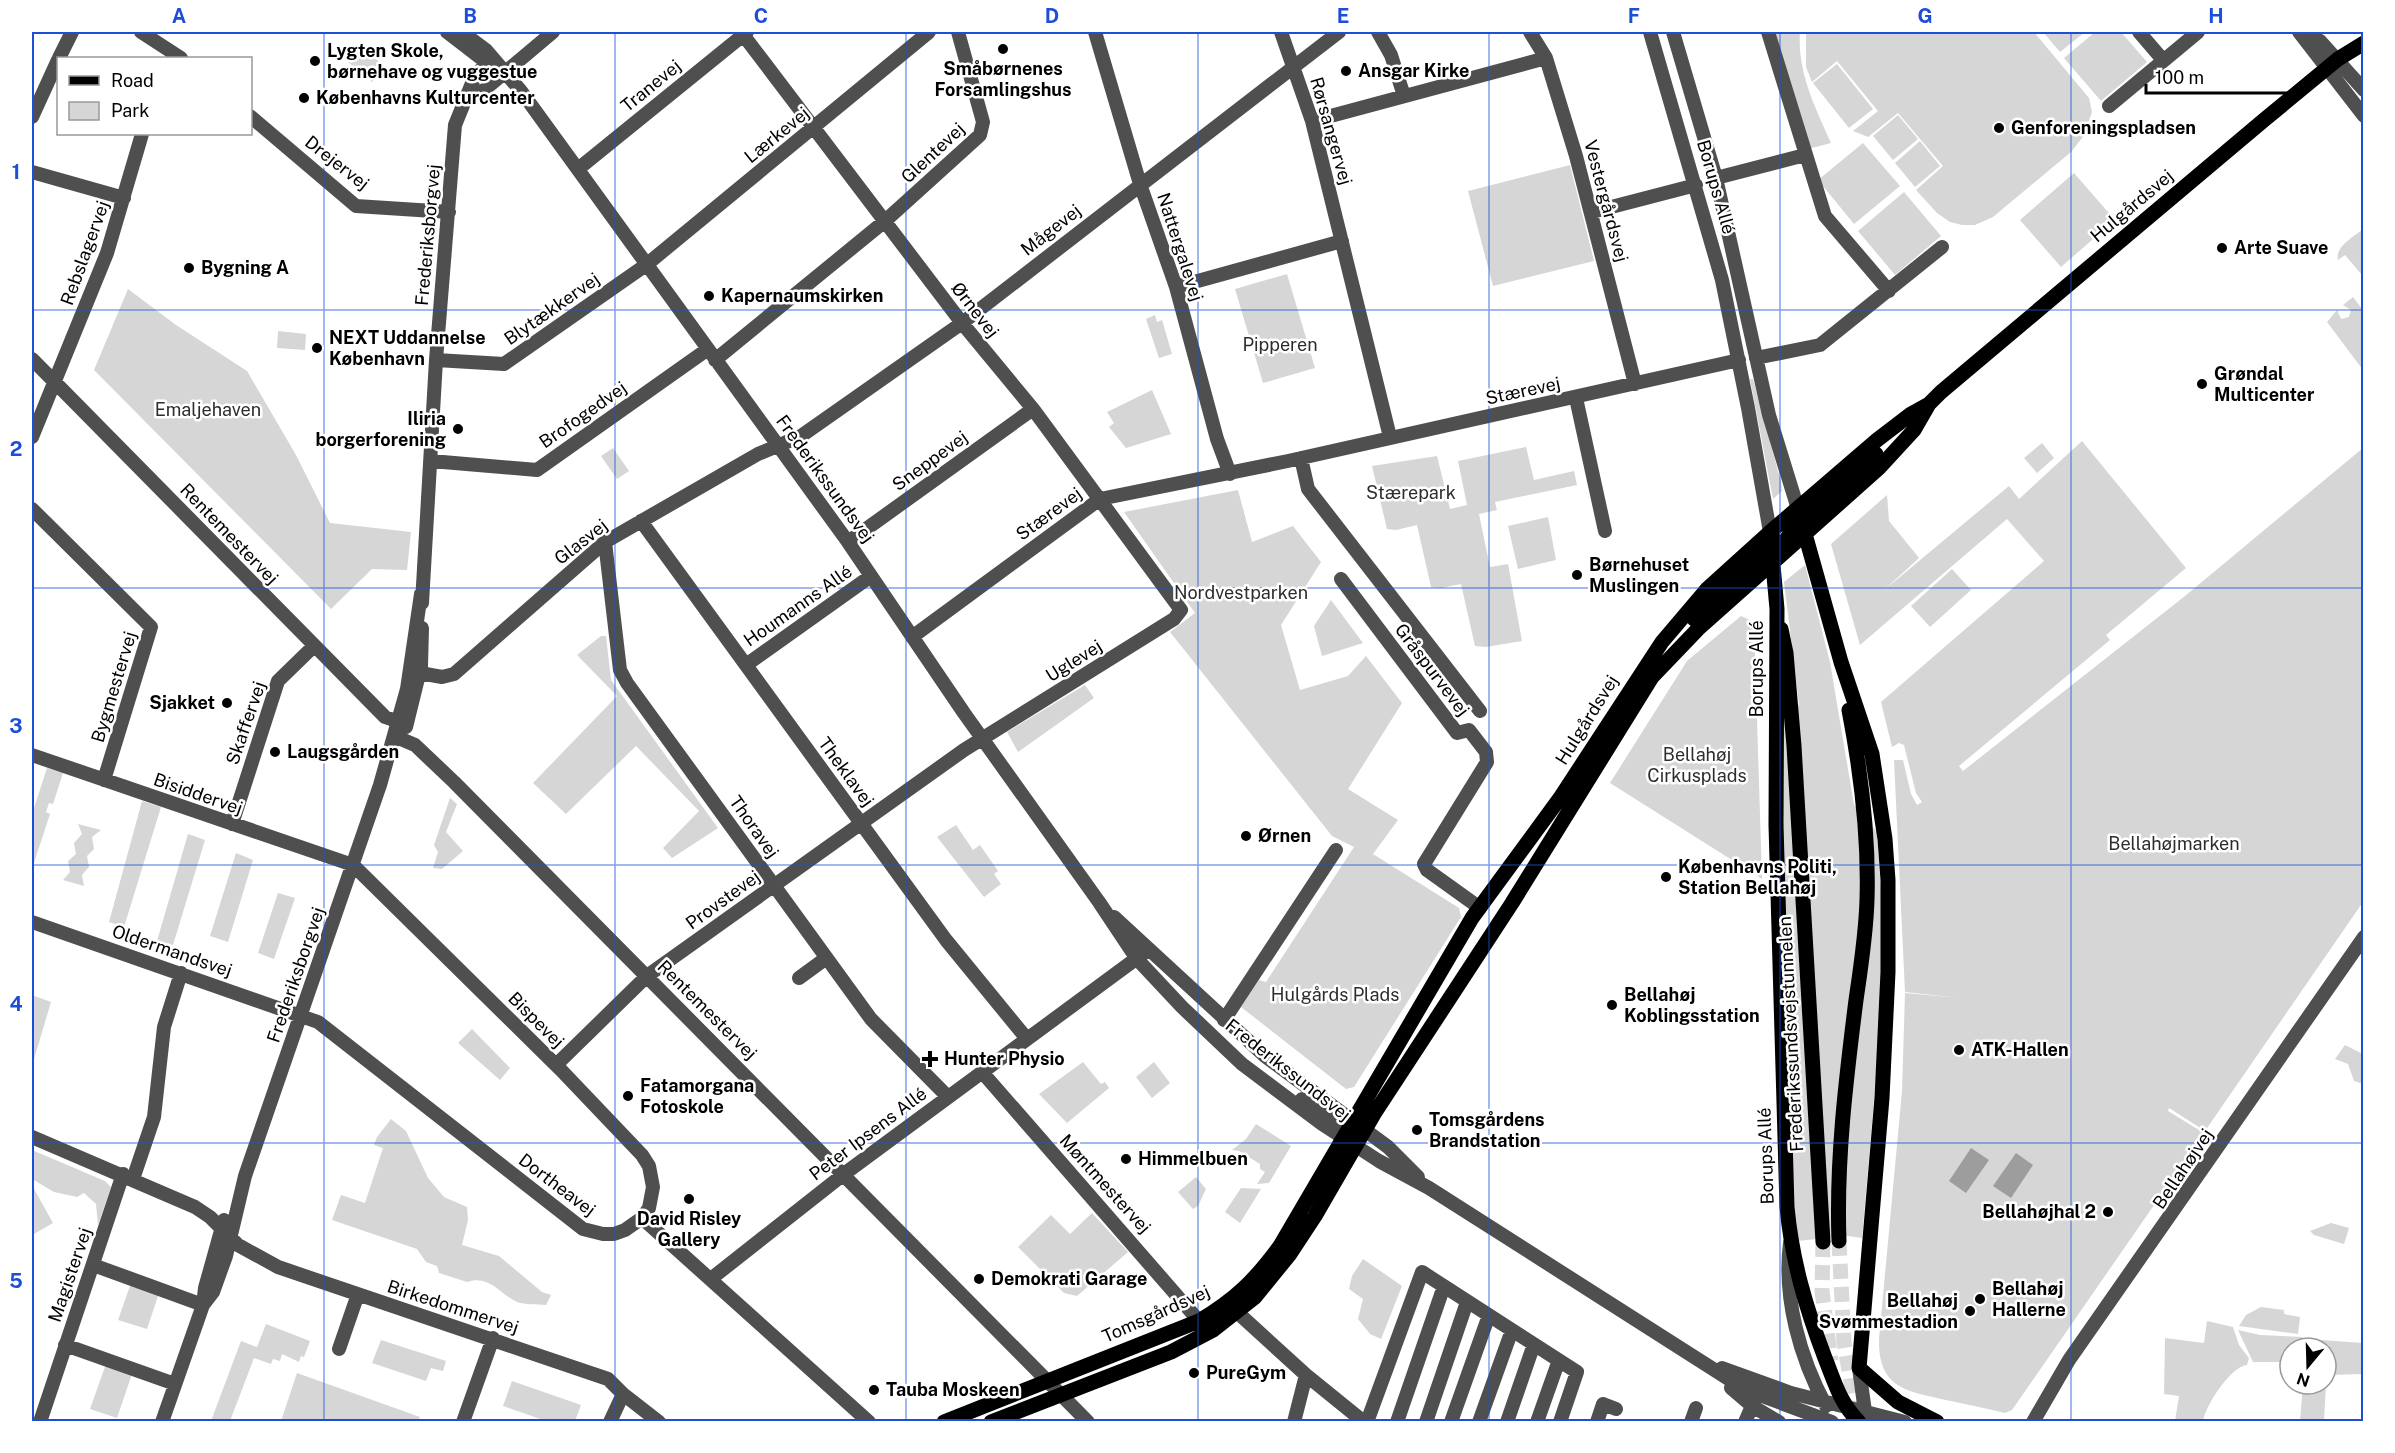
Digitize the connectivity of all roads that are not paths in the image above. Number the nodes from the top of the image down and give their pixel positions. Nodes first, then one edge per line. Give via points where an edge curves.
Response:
1 (72, 32) edge
2 (141, 32) edge
3 (447, 32) edge
4 (462, 32) edge
5 (553, 32) edge
6 (744, 32) edge
7 (928, 32) edge
8 (958, 32) edge
9 (1097, 32) edge
10 (1281, 32) edge
11 (1339, 32) edge
12 (1378, 32) edge
13 (1530, 32) edge
14 (1650, 32) edge
15 (1673, 32) edge
16 (1768, 32) edge
17 (2139, 32) edge
18 (2198, 32) edge
19 (2300, 32) edge
20 (2305, 32) edge
21 (2364, 43) edge
22 (173, 56) edge
23 (60, 57) edge
24 (1546, 58) junction
25 (2338, 59) junction
26 (2163, 60) junction
27 (57, 63) edge
28 (1293, 65) junction
29 (2326, 70) junction
30 (502, 72) junction
31 (2364, 90) edge
32 (1404, 96) junction
33 (2109, 106) dead end
34 (2364, 116) edge
35 (32, 117) edge
36 (252, 118) edge
37 (1312, 121) junction
38 (813, 128) junction
39 (142, 135) edge
40 (1805, 155) junction
41 (578, 169) junction
42 (32, 172) edge
43 (1716, 178) junction
44 (1140, 184) junction
45 (1696, 184) junction
46 (124, 198) junction
47 (449, 212) junction
48 (1592, 212) junction
49 (885, 221) junction
50 (1342, 241) junction
51 (1942, 247) dead end
52 (646, 265) junction
53 (1176, 286) junction
54 (1889, 291) junction
55 (962, 323) junction
56 (712, 355) junction
57 (1756, 358) junction
58 (32, 359) edge
59 (436, 360) junction
60 (1739, 360) junction
61 (54, 382) junction
62 (1635, 384) junction
63 (1576, 398) junction
64 (1929, 404) junction
65 (1033, 409) junction
66 (32, 437) edge
67 (1390, 437) junction
68 (778, 447) junction
69 (1301, 458) junction
70 (431, 461) junction
71 (1230, 474) junction
72 (1100, 499) junction
73 (32, 509) edge
74 (641, 521) junction
75 (1802, 521) junction
76 (1605, 531) dead end
77 (1771, 538) junction
78 (605, 542) junction
79 (848, 542) junction
80 (1773, 564) junction
81 (871, 576) junction
82 (1341, 579) dead end
83 (421, 594) junction
84 (1777, 609) junction
85 (1181, 610) joint
86 (912, 637) junction
87 (314, 646) junction
88 (1668, 659) junction
89 (1840, 662) junction
90 (746, 665) junction
91 (420, 673) junction
92 (1480, 711) dead end
93 (403, 723) junction
94 (398, 737) junction
95 (983, 738) junction
96 (32, 755) edge
97 (104, 780) junction
98 (232, 824) junction
99 (862, 824) junction
100 (1336, 850) dead end
101 (353, 865) junction
102 (773, 886) junction
103 (1480, 908) junction
104 (32, 922) edge
105 (2362, 941) edge
106 (1142, 954) junction
107 (825, 959) junction
108 (181, 974) junction
109 (647, 976) junction
110 (798, 978) dead end
111 (301, 1015) junction
112 (1224, 1020) junction
113 (1028, 1039) junction
114 (556, 1065) junction
115 (982, 1072) junction
116 (948, 1097) junction
117 (1353, 1133) junction
118 (32, 1137) edge
119 (844, 1174) junction
120 (128, 1177) junction
121 (642, 1218) junction
122 (224, 1233) junction
123 (1790, 1241) junction
124 (1839, 1241) tunnel mouth
125 (1823, 1242) tunnel mouth
126 (93, 1265) junction
127 (712, 1278) junction
128 (1444, 1286) junction
129 (358, 1294) junction
130 (1467, 1302) junction
131 (203, 1305) junction
132 (1238, 1313) junction
133 (1489, 1315) junction
134 (1199, 1321) junction
135 (1512, 1330) junction
136 (493, 1338) junction
137 (1534, 1344) junction
138 (65, 1345) junction
139 (339, 1349) dead end
140 (1559, 1360) junction
141 (1702, 1362) junction
142 (1858, 1368) junction
143 (1306, 1375) junction
144 (1046, 1381) junction
145 (175, 1384) junction
146 (623, 1394) junction
147 (1060, 1395) junction
148 (1765, 1398) junction
149 (1824, 1402) junction
150 (1846, 1408) junction
151 (1616, 1409) dead end
152 (1756, 1413) edge
153 (1863, 1418) edge
154 (40, 1422) edge
155 (162, 1422) edge
156 (463, 1422) edge
157 (610, 1422) edge
158 (659, 1422) edge
159 (869, 1422) edge
160 (944, 1422) edge
161 (991, 1422) edge
162 (1088, 1422) edge
163 (1294, 1422) edge
164 (1366, 1422) edge
165 (1397, 1422) edge
166 (1426, 1422) edge
167 (1451, 1422) edge
168 (1479, 1422) edge
169 (1507, 1422) edge
170 (1537, 1422) edge
171 (1560, 1422) edge
172 (1597, 1422) edge
173 (1745, 1422) edge
174 (1779, 1422) edge
175 (1833, 1422) edge
176 (1905, 1422) edge
177 (1938, 1422) edge
178 (2033, 1422) edge

1 - 23 street
2 - 22 street
3 - 30 street, Frederikssundsvej
4 - 30 street, Frederikssundsvej via 486,50
5 - 30 street, Frederiksborgvej
6 - 38 street, Ørnevej
6 - 41 street, Tranevej
7 - 38 street, Lærkevej
8 - 49 street, Glentevej via 983,122 980,135
9 - 44 street, Nattergalevej
10 - 28 street, Rørsangervej
11 - 28 street, Mågevej
12 - 32 street via 1391,55
13 - 24 street, Vestergårdsvej
14 - 45 street, Borups Allé
15 - 43 street, Borups Allé
16 - 40 street
17 - 26 street
18 - 26 street
19 - 29 street
20 - 25 street
21 - 25 main road, Hulgårdsvej
24 - 32 street
24 - 48 street, Vestergårdsvej
25 - 29 main road, Hulgårdsvej
25 - 31 street
26 - 33 street
27 - 35 street
28 - 37 street, Rørsangervej
28 - 44 street, Mågevej
29 - 34 street
29 - 64 main road, Hulgårdsvej
30 - 41 street, Frederikssundsvej
30 - 47 street, Frederiksborgvej via 484,90 467,98 455,125
32 - 37 street
36 - 47 street, Drejervej via 356,206
37 - 50 street, Rørsangervej
38 - 49 street, Ørnevej
38 - 52 street, Lærkevej
39 - 46 street, Rebslagervej
40 - 43 street, Borups Allé
40 - 54 street via 1825,216
41 - 52 street, Frederikssundsvej
42 - 46 street
43 - 57 street, Borups Allé
44 - 53 street, Nattergalevej
44 - 55 street, Mågevej
45 - 48 street
45 - 60 street, Borups Allé
46 - 61 street, Rebslagervej via 107,253
47 - 59 street, Frederiksborgvej
48 - 62 street, Vestergårdsvej
49 - 55 street, Ørnevej
49 - 56 street, Glentevej
50 - 53 street
50 - 67 street, Rørsangervej
51 - 54 street
52 - 56 street, Frederikssundsvej
52 - 59 street, Blytækkervej via 504,364
53 - 71 street, Nattergalevej
54 - 57 street via 1820,345
55 - 65 street, Ørnevej
55 - 68 street, Mågevej via 801,436
56 - 68 street, Frederikssundsvej
56 - 70 street, Brofogedvej via 537,470
57 - 75 street, Borups Allé
58 - 61 street, Rentemestervej
59 - 70 street, Frederiksborgvej
60 - 62 street, Stærevej
60 - 77 street, Borups Allé
61 - 66 street
61 - 87 street, Rentemestervej
62 - 63 street, Stærevej
63 - 67 street, Stærevej
63 - 76 street, Stærevej
64 - 75 main road, Hulgårdsvej via 1877,440
64 - 75 main road, Hulgårdsvej via 1914,429 1879,468
65 - 72 street, Ørnevej
65 - 79 street, Sneppevej
67 - 69 street, Stærevej
68 - 74 street, Glasvej via 758,454
68 - 79 street, Frederikssundsvej
69 - 71 street, Stærevej
69 - 92 street via 1308,489
70 - 83 street, Frederiksborgvej
71 - 72 street, Stærevej
72 - 85 street, Ørnevej
72 - 86 street, Stærevej
73 - 97 street, Bygmestervej via 151,627
74 - 78 street, Glasvej
74 - 90 street, Theklavej
75 - 77 main road, Hulgårdsvej
75 - 80 main road, Hulgårdsvej
75 - 89 main road, Borups Allé
77 - 80 main road, Borups Allé
77 - 88 main road via 1691,622
77 - 103 main road, Hulgårdsvej via 1707,589 1662,642 1560,798
78 - 91 street, Glasvej via 454,674 442,677
78 - 102 street, Thoravej via 620,670
79 - 81 street, Frederikssundsvej
80 - 84 main road, Borups Allé
80 - 88 main road, Hulgårdsvej
81 - 86 street, Frederikssundsvej
81 - 90 street, Houmanns Allé
82 - 103 street, Gråspurvevej via 1456,733 1469,730 1486,752 1487,762 1424,864 1426,870
83 - 91 street, Frederiksborgvej
83 - 93 street, Frederiksborgvej
84 - 123 main road, Borups Allé via 1776,825
84 - 125 main road, Frederikssundsvejstunnelen via 1786,653 1794,746
85 - 95 street, Uglevej via 1174,619
86 - 95 street, Frederikssundsvej
87 - 93 street, Rentemestervej via 385,717
87 - 98 street, Skaffervej via 279,681
88 - 117 main road, Hulgårdsvej via 1652,677 1512,903
89 - 124 main road via 1861,777 1867,899 1863,968 1856,998 1840,1151
89 - 142 main road, Borups Allé via 1872,754 1888,880 1882,1098
90 - 99 street, Theklavej
91 - 93 street, Frederiksborgvej
93 - 94 street, Frederiksborgvej
94 - 101 street, Frederiksborgvej
94 - 109 street, Rentemestervej via 415,746 454,782
95 - 99 street, Provstevej
95 - 106 street, Frederikssundsvej
96 - 97 street, Bisiddervej
97 - 98 street, Bisiddervej
98 - 101 street, Bisiddervej
99 - 102 street, Provstevej
99 - 113 street, Theklavej via 946,940
100 - 112 street
101 - 111 street, Frederiksborgvej
101 - 114 street, Bispevej
102 - 107 street, Thoravej
102 - 109 street, Provstevej
103 - 117 main road, Hulgårdsvej
104 - 108 street, Oldermandsvej
105 - 178 street, Bellahøjvej via 2074,1354
106 - 112 street, Frederikssundsvej
106 - 113 street, Peter Ipsens Allé
106 - 117 street, Frederikssundsvej via 1182,1007 1259,1077
107 - 110 street
107 - 116 street, Thoravej via 871,1019
108 - 111 street, Oldermandsvej
108 - 120 street, Magistervej via 164,1027 154,1117
109 - 114 street, Provstevej
109 - 119 street, Rentemestervej
111 - 121 street, Dortheavej via 318,1022 583,1229 614,1234
111 - 122 street, Frederiksborgvej
112 - 117 street, Frederikssundsvej
113 - 115 street, Peter Ipsens Allé
114 - 121 street, Bispevej via 649,1166 652,1198
115 - 116 street, Peter Ipsens Allé
115 - 134 street, Møntmestervej
116 - 119 street, Peter Ipsens Allé
117 - 132 main road, Tomsgårdsvej via 1290,1254
117 - 134 main road, Tomsgårdsvej via 1261,1272 1230,1302
117 - 141 street, Frederikssundsvej via 1388,1148 1429,1188
118 - 120 street, Birkedommervej
119 - 127 street, Peter Ipsens Allé
119 - 144 street, Rentemestervej
120 - 122 street, Birkedommervej via 195,1207
120 - 126 street, Magistervej
121 - 127 street
122 - 129 street, Birkedommervej via 278,1267
122 - 131 street, Frederiksborgvej via 213,1292
123 - 149 street, Borups Allé via 1787,1281 1793,1315
123 - 150 main road via 1808,1316 1839,1399
126 - 131 street
126 - 138 street, Magistervej
127 - 159 street
128 - 130 street
128 - 164 street via 1422,1272
128 - 165 street
129 - 136 street, Birkedommervej
129 - 139 street
130 - 133 street
130 - 166 street
131 - 145 street, Frederiksborgvej
132 - 143 street
132 - 147 main road, Tomsgårdsvej via 1171,1352
133 - 135 street
133 - 167 street
134 - 144 main road, Tomsgårdsvej
135 - 137 street
135 - 168 street
136 - 146 street, Birkedommervej via 608,1379
136 - 156 street
137 - 140 street
137 - 169 street
138 - 145 street
138 - 154 street, Magistervej
140 - 170 street
140 - 171 street via 1577,1372
141 - 148 street, Frederikssundsvej
141 - 149 street, Frederikssundsvej
141 - 152 street
142 - 153 street, Borups Allé
142 - 177 main road via 1893,1399
143 - 163 street
143 - 164 street
144 - 147 street, Rentemestervej
144 - 160 main road, Tomsgårdsvej
145 - 155 street, Frederiksborgvej
146 - 157 street
146 - 158 street, Birkedommervej
147 - 161 main road, Tomsgårdsvej
147 - 162 street, Rentemestervej
148 - 152 street
148 - 175 street, Frederikssundsvej
149 - 150 street, Frederikssundsvej
149 - 175 street, Borups Allé
150 - 153 main road
151 - 172 street via 1603,1404
152 - 173 street
152 - 174 street
153 - 176 street

